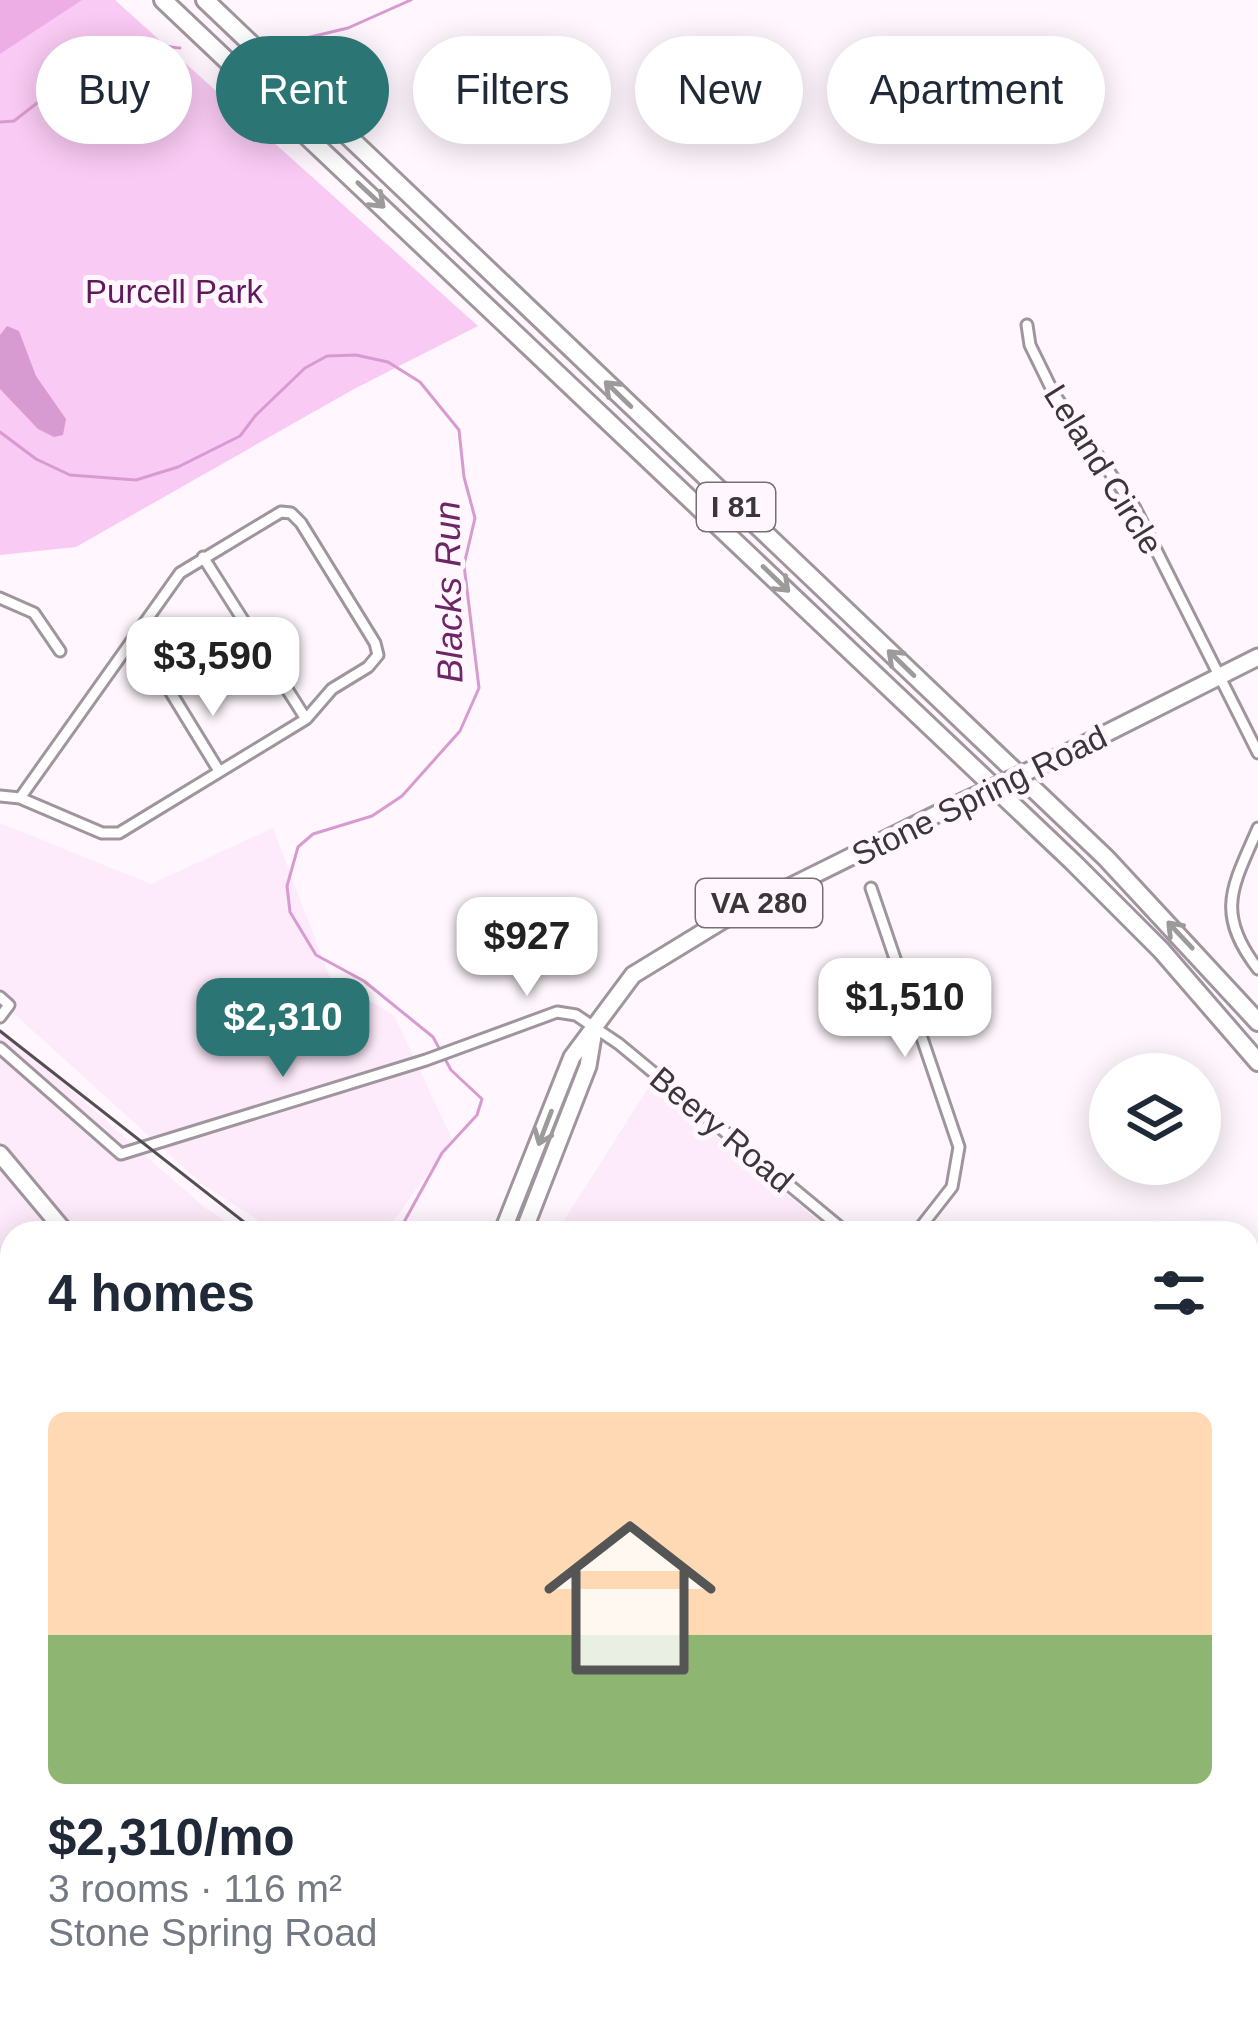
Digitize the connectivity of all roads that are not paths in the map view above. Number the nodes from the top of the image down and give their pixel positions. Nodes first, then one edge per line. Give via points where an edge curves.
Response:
1 (163, 0) edge
2 (205, 0) edge
3 (1027, 325) dead end
4 (202, 557) junction
5 (0, 598) edge
6 (60, 651) dead end
7 (1258, 657) edge
8 (1219, 676) junction
9 (170, 692) dead end
10 (306, 719) junction
11 (1258, 753) edge
12 (219, 771) junction
13 (0, 796) edge
14 (20, 798) junction
15 (1258, 828) edge
16 (871, 888) dead end
17 (1258, 969) edge
18 (5, 1001) edge
19 (0, 1017) edge
20 (1258, 1022) edge
21 (595, 1027) junction
22 (0, 1048) edge
23 (1258, 1062) edge
24 (0, 1154) edge
25 (56, 1221) edge
26 (507, 1221) edge
27 (528, 1221) edge
28 (832, 1221) edge
29 (925, 1221) edge

1 -> 23 highway, I 81 via 1073,862
20 -> 2 highway, I 81 via 1090,842
3 - 8 street, Leland Circle via 1054,394 1136,508
4 - 10 street
4 - 10 street via 281,512 301,523 377,655
4 - 14 street via 180,573
5 - 6 street via 34,613
7 - 8 main road, Stone Spring Road / VA 280
8 - 11 street, Leland Circle
8 - 21 main road, Stone Spring Road / VA 280, bridge via 656,957 633,974
9 - 12 street
10 - 12 street
12 - 14 street via 114,834
13 - 14 street
15 - 17 street via 1235,877 1232,912
16 - 29 street via 959,1147 952,1187
18 - 19 street
21 - 22 street via 557,1012 121,1154
21 -> 26 main road, Stone Spring Road / VA 280 via 572,1057
21 - 27 main road, Stone Spring Road / VA 280 via 588,1066
21 - 28 street, Beery Road
24 - 25 main road

